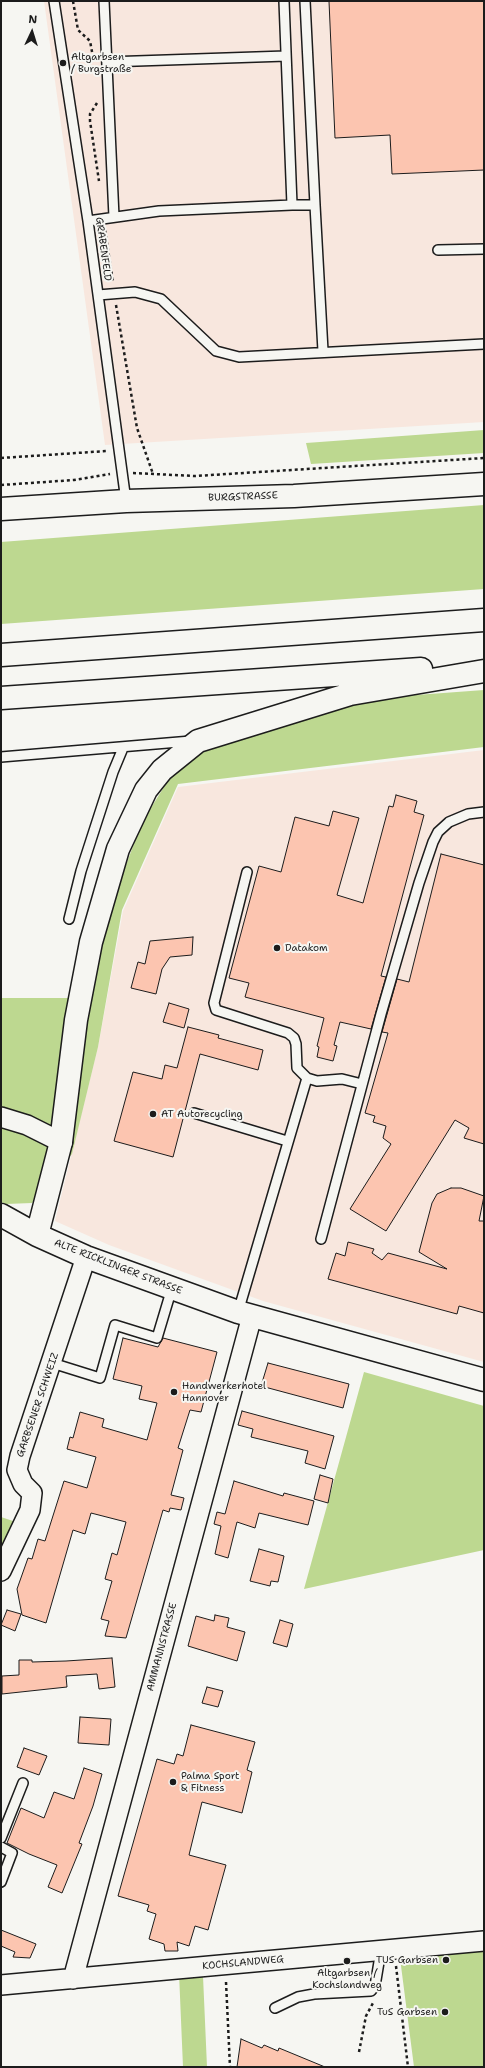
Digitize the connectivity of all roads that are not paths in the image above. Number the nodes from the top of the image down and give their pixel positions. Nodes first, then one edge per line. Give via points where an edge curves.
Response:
1 (54, 1) edge
2 (104, 1) edge
3 (284, 1) edge
4 (305, 1) edge
5 (286, 56) junction
6 (107, 62) junction
7 (292, 205) junction
8 (315, 205) junction
9 (114, 217) junction
10 (88, 220) junction
11 (484, 249) edge
12 (438, 250) dead end
13 (98, 294) junction
14 (484, 344) edge
15 (323, 352) junction
16 (484, 484) edge
17 (126, 501) junction
18 (1, 509) edge
19 (484, 620) edge
20 (1, 655) edge
21 (484, 666) edge
22 (484, 672) edge
23 (1, 698) edge
24 (198, 741) junction
25 (123, 748) junction
26 (1, 757) edge
27 (484, 812) edge
28 (247, 872) dead end
29 (69, 918) dead end
30 (307, 1078) junction
31 (362, 1084) junction
32 (194, 1113) dead end
33 (1, 1117) edge
34 (287, 1141) junction
35 (60, 1142) junction
36 (1, 1215) edge
37 (37, 1235) junction
38 (321, 1239) dead end
39 (86, 1257) junction
40 (172, 1288) junction
41 (245, 1314) junction
42 (52, 1363) junction
43 (484, 1380) edge
44 (1, 1571) edge
45 (23, 1784) dead end
46 (1, 1838) edge
47 (1, 1847) edge
48 (1, 1882) edge
49 (484, 1941) edge
50 (388, 1950) junction
51 (73, 1978) junction
52 (1, 1985) edge
53 (275, 2008) dead end

1 - 10 lane, GRABENFELD
2 - 6 lane
3 - 5 lane
4 - 8 lane
5 - 6 lane
5 - 7 lane
6 - 9 lane
7 - 8 lane
7 - 9 lane via 159,211
8 - 15 lane
9 - 10 lane
10 - 13 lane, GRABENFELD
11 - 12 lane
13 - 15 lane via 135,292 161,300 216,351 239,357
13 - 17 lane, GRABENFELD
14 - 15 lane
16 - 17 main road, BURGSTRASSE via 294,496
17 - 18 main road, BURGSTRASSE
19 - 20 main road
21 - 23 main road via 269,678
22 - 24 main road via 350,694
24 - 25 lane
24 - 35 main road via 154,779 133,815 118,849 91,942 76,1020
25 - 26 lane
25 - 29 lane via 112,772
27 - 31 lane via 468,814 449,822 438,832 433,842
28 - 30 lane via 214,1003 216,1010 288,1033 296,1044 297,1068
30 - 31 lane via 317,1081 342,1079
30 - 34 lane
31 - 38 lane
32 - 34 lane
33 - 35 street via 27,1125
34 - 41 lane
35 - 37 main road
36 - 37 main road, ALTE RICKLINGER STRASSE
37 - 39 main road, ALTE RICKLINGER STRASSE
39 - 40 main road, ALTE RICKLINGER STRASSE
39 - 42 street, GARBSENER SCHWEIZ
40 - 41 main road, ALTE RICKLINGER STRASSE
40 - 42 lane via 157,1338 115,1325 100,1378
41 - 43 main road, ALTE RICKLINGER STRASSE
41 - 51 street, AMMANNSTRASSE
42 - 44 street, GARBSENER SCHWEIZ via 17,1470 23,1484 32,1493 30,1510
45 - 46 lane
47 - 48 lane via 12,1853
49 - 50 street, KOCHSLANDWEG
50 - 51 street, KOCHSLANDWEG
50 - 53 lane via 371,1991 314,1994 298,1997
51 - 52 street, KOCHSLANDWEG

